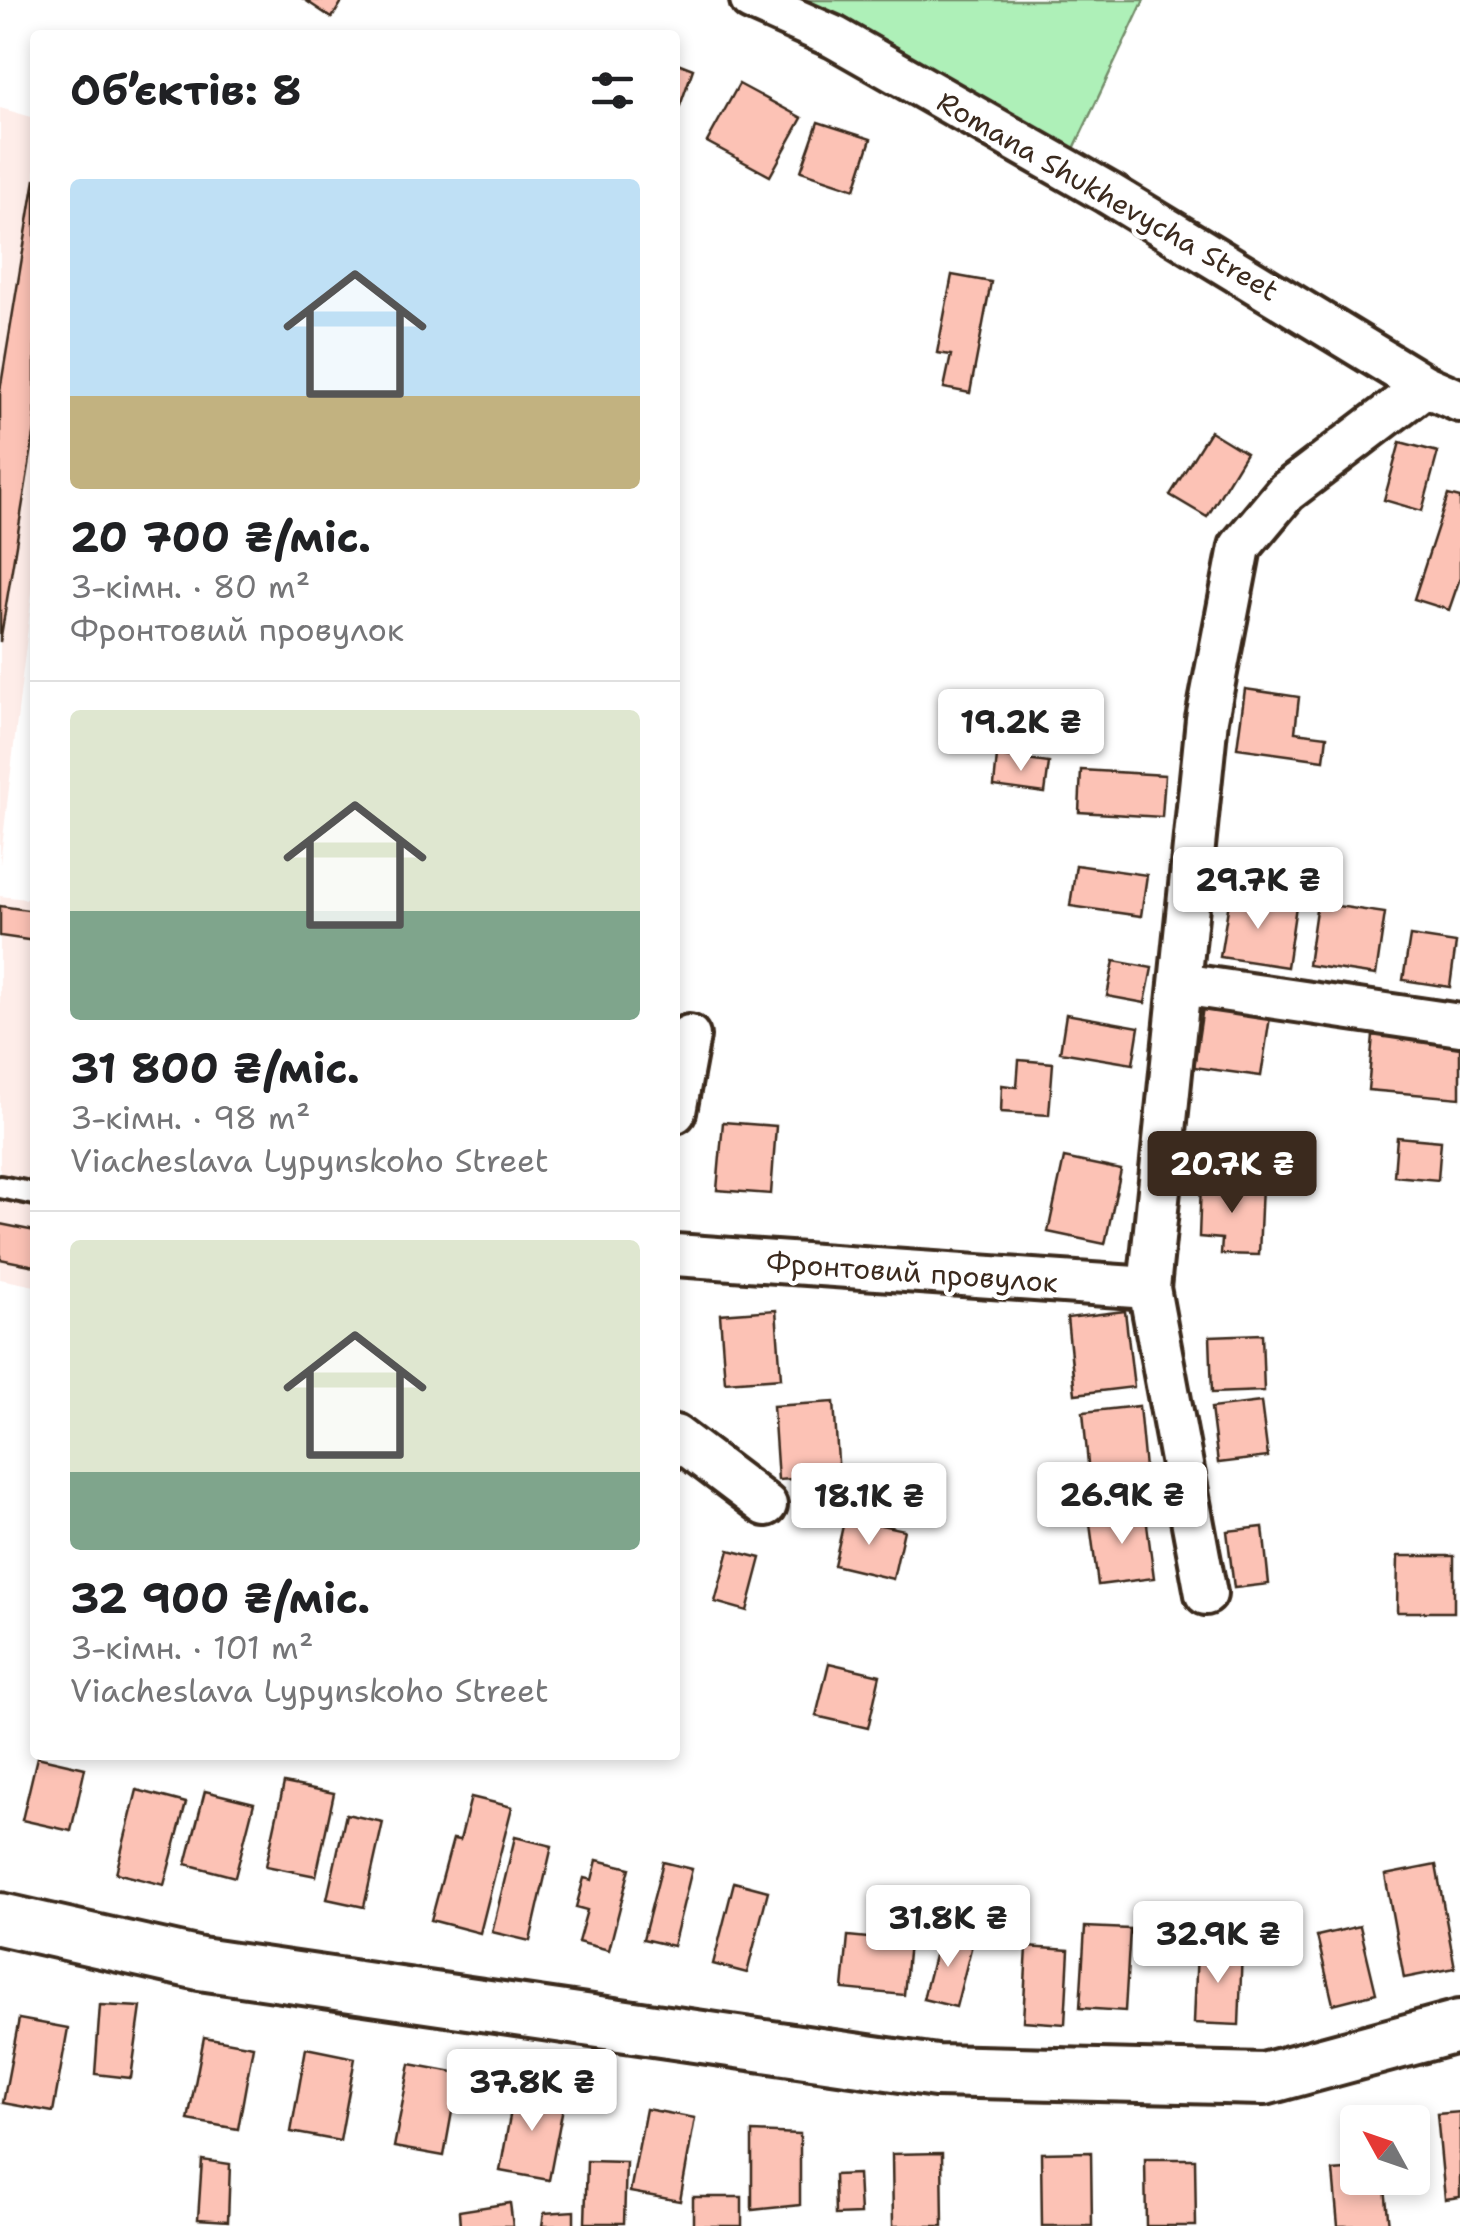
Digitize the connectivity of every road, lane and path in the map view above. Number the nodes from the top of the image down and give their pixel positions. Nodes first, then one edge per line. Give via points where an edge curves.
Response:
1 (751, 0) edge
2 (1442, 393) edge
3 (1181, 984) junction
4 (1460, 1024) edge
5 (688, 1036) dead end
6 (680, 1083) edge
7 (0, 1187) edge
8 (30, 1193) edge
9 (680, 1255) edge
10 (1149, 1288) junction
11 (680, 1440) edge
12 (766, 1504) dead end
13 (1206, 1594) dead end
14 (0, 1918) edge
15 (1460, 2026) edge

1 - 2 street, Romana Shukhevycha Street via 834,37 1108,192
2 - 3 street via 1286,492 1240,547 1207,719
3 - 4 street
3 - 10 street
5 - 6 street
7 - 8 lane
9 - 10 street, Фронтовий провулок
10 - 13 street
11 - 12 street
14 - 15 street via 200,1964 936,2071 1264,2079

